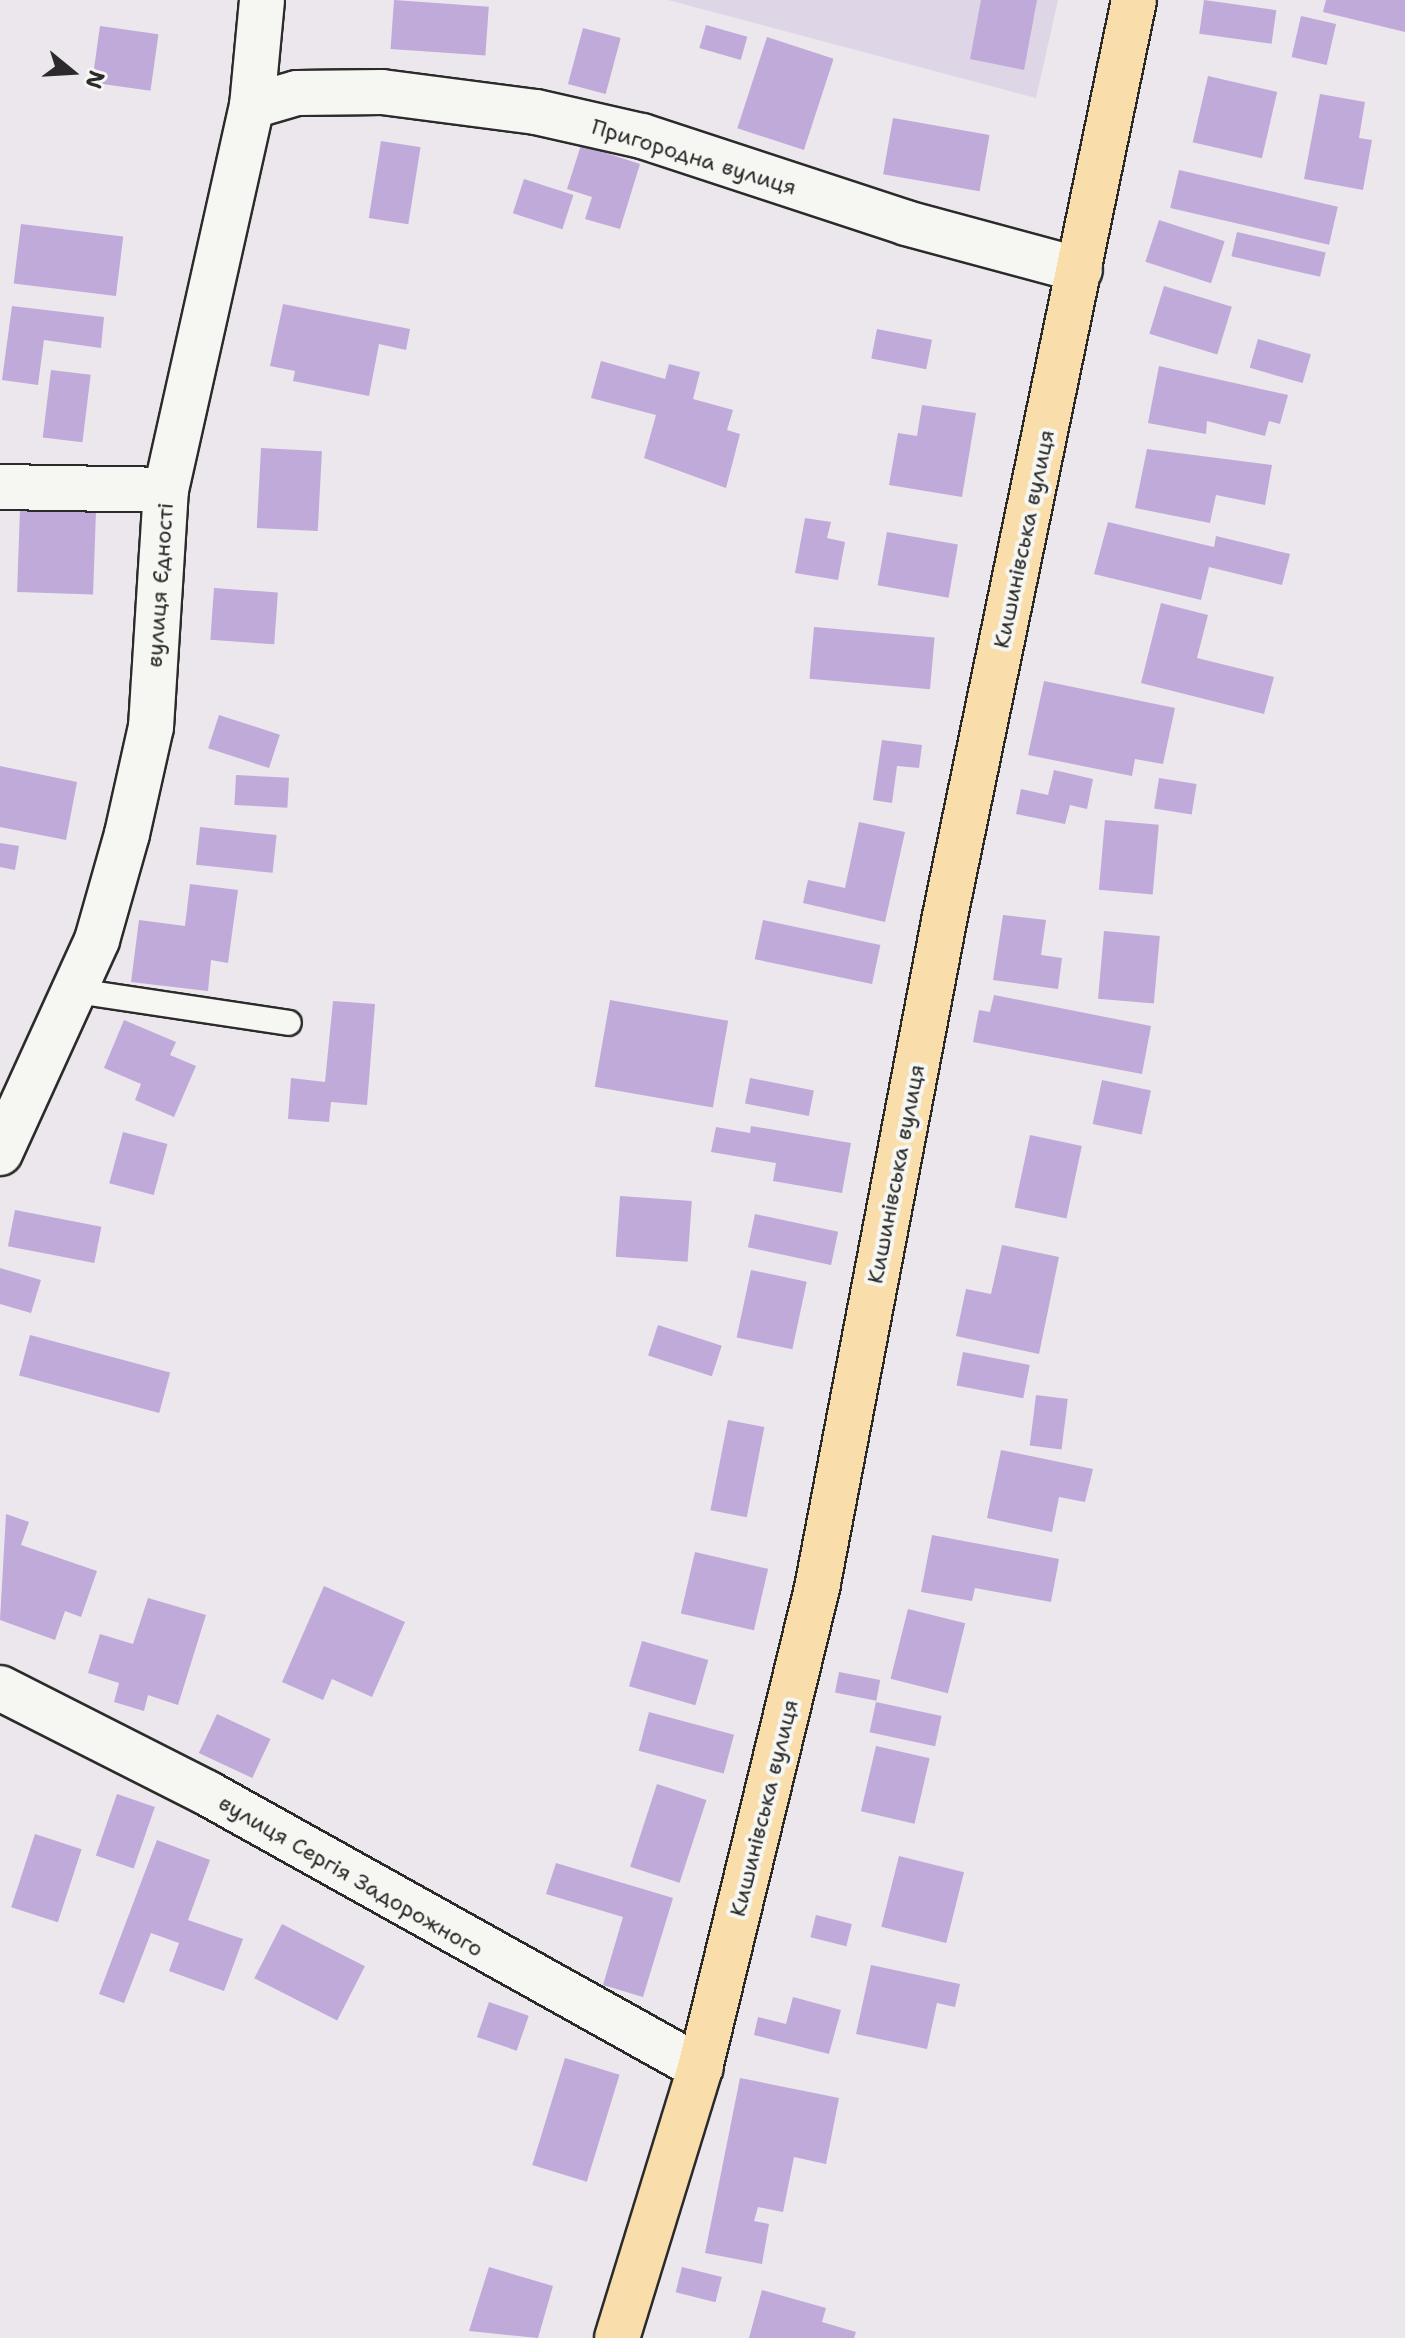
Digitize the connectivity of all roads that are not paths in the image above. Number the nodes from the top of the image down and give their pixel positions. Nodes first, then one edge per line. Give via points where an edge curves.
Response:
1 (262, 0) edge
2 (1134, 0) edge
3 (252, 106) junction
4 (1080, 270) junction
5 (0, 487) edge
6 (166, 490) junction
7 (76, 991) junction
8 (289, 1023) dead end
9 (0, 1153) edge
10 (0, 1688) edge
11 (700, 2068) junction
12 (617, 2338) edge

1 - 3 street, вулиця Єдності
2 - 4 main road, Кишинівська вулиця
3 - 4 street, Пригородна вулиця via 297,93 382,92 536,112 642,136 906,223
3 - 6 street, вулиця Єдності
4 - 11 main road, Кишинівська вулиця via 944,921 818,1583
5 - 6 street
6 - 7 street, вулиця Єдності via 151,727 97,940
7 - 8 lane
7 - 9 street, вулиця Єдності
10 - 11 street, вулиця Сергія Задорожного via 207,1793
11 - 12 main road, Кишинівська вулиця

